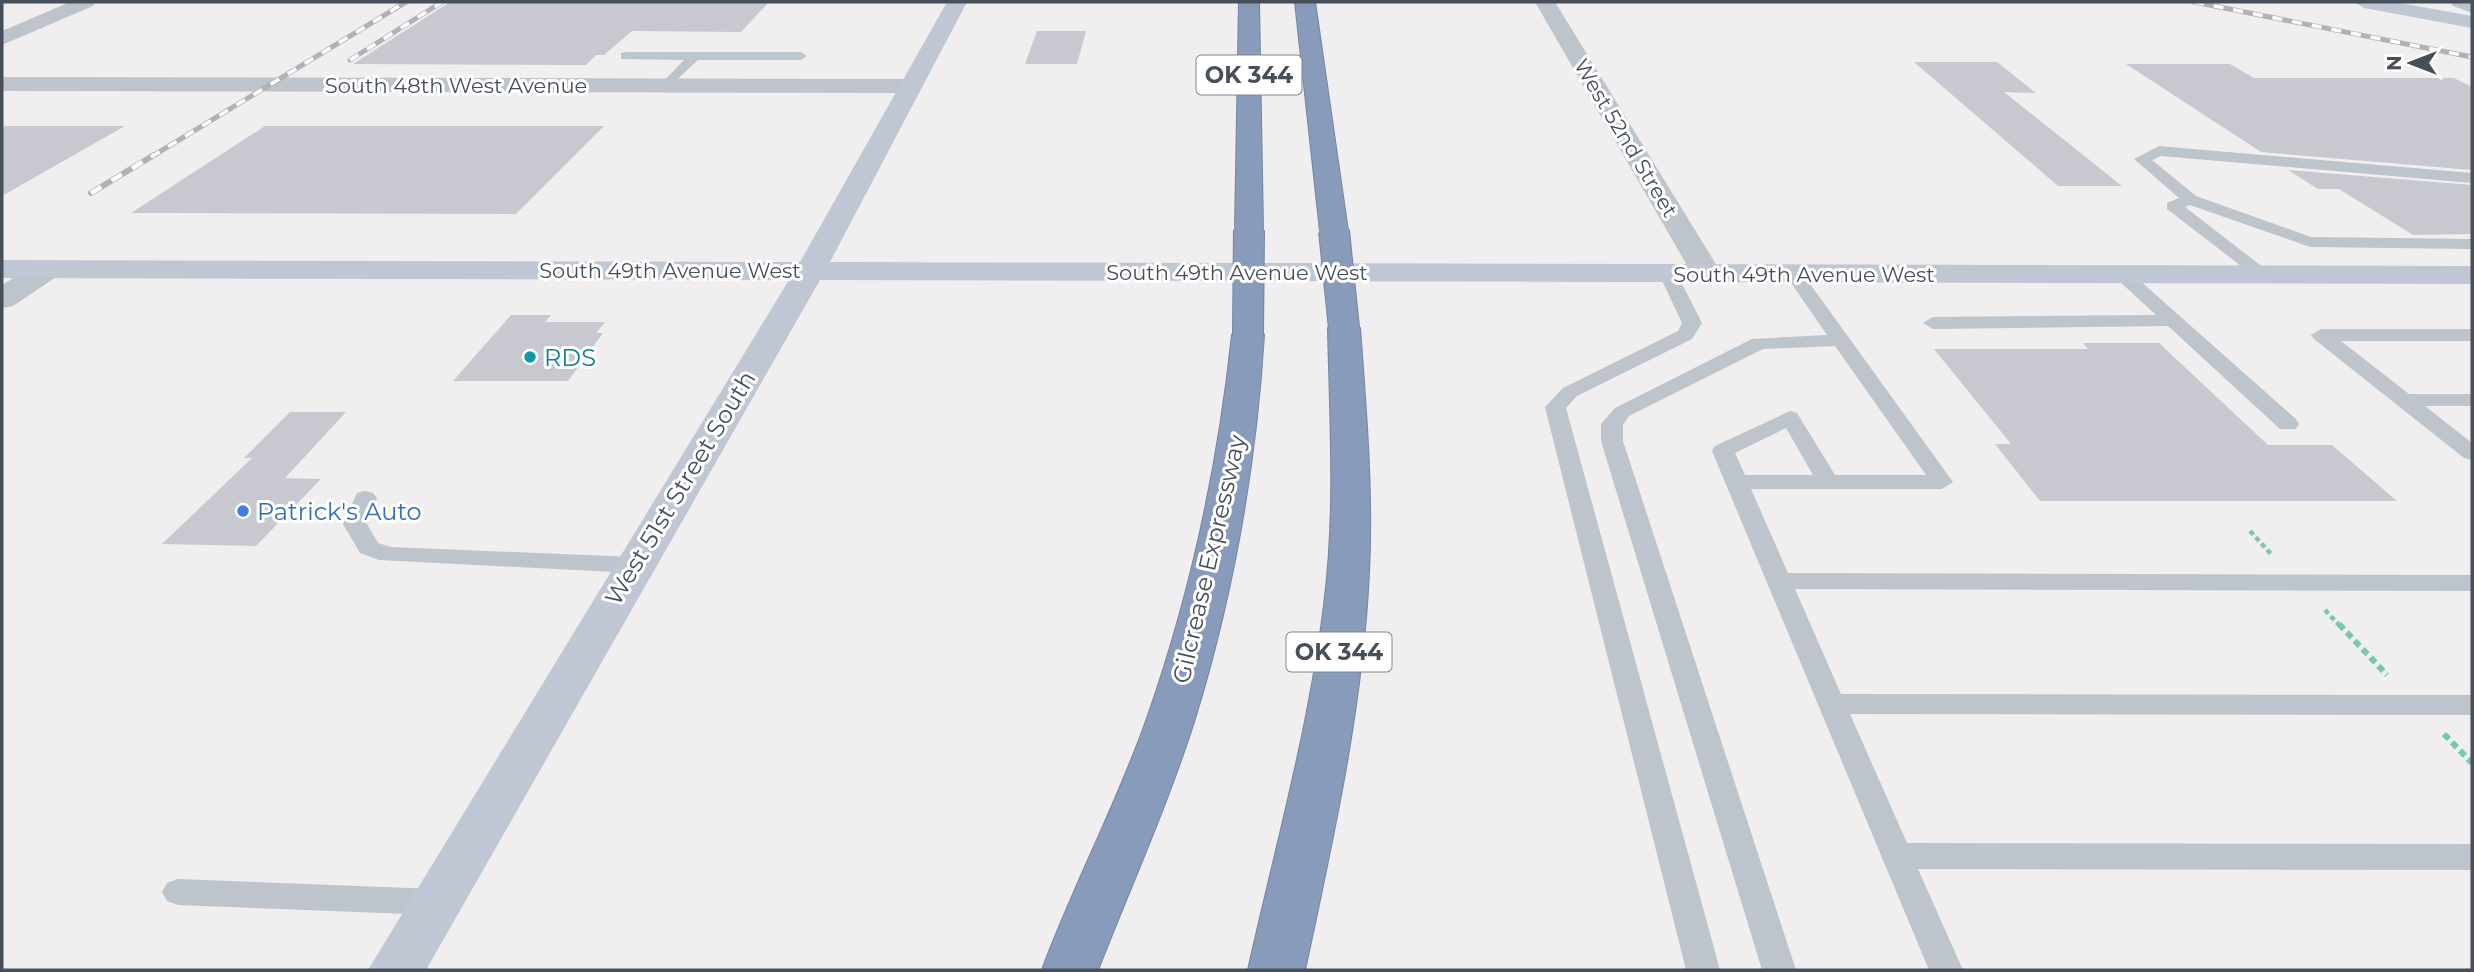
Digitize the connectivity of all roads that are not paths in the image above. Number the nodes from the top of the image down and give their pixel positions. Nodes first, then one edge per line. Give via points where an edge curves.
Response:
1 (86, 2) edge
2 (957, 2) edge
3 (1249, 2) edge
4 (1545, 2) edge
5 (2364, 2) edge
6 (2460, 2) edge
7 (1308, 7) edge
8 (2472, 7) edge
9 (2472, 22) edge
10 (2, 39) edge
11 (626, 56) dead end
12 (695, 56) junction
13 (801, 56) dead end
14 (2, 84) edge
15 (667, 85) junction
16 (909, 86) junction
17 (2472, 178) edge
18 (2190, 199) junction
19 (2472, 244) edge
20 (2, 268) edge
21 (48, 269) junction
22 (810, 271) junction
23 (1668, 274) junction
24 (1707, 274) junction
25 (1794, 274) junction
26 (2123, 275) junction
27 (2264, 275) junction
28 (2472, 275) edge
29 (2, 299) edge
30 (2173, 320) junction
31 (1933, 323) dead end
32 (2472, 335) edge
33 (1841, 340) junction
34 (2405, 400) junction
35 (2472, 400) edge
36 (2288, 424) dead end
37 (2472, 453) edge
38 (1736, 482) junction
39 (1828, 482) junction
40 (365, 498) dead end
41 (634, 565) junction
42 (1779, 581) junction
43 (2472, 583) edge
44 (1832, 704) junction
45 (2472, 705) edge
46 (1897, 856) junction
47 (2472, 857) edge
48 (177, 892) dead end
49 (436, 902) junction
50 (396, 970) edge
51 (1070, 970) edge
52 (1276, 970) edge
53 (1703, 970) edge
54 (1779, 970) edge
55 (1946, 970) edge

1 - 10 street
2 - 16 street, West 51st Street South
3 - 51 highway, Gilcrease Expressway / OK 344, bridge via 1248,335 1242,409 1225,512 1169,724
4 - 24 street, West 52nd Street
5 - 9 street
6 - 8 street
7 - 52 highway, OK 344, bridge via 1344,328 1351,504 1346,603 1331,714
11 - 12 lane
12 - 13 lane
12 - 15 lane
14 - 15 street, South 48th West Avenue
15 - 16 street, South 48th West Avenue
16 - 22 street, West 51st Street South
17 - 18 lane via 2159,150 2143,159
18 - 19 lane via 2310,242
18 - 27 lane via 2172,206
20 - 21 street, South 49th Avenue West
21 - 22 street, South 49th Avenue West
21 - 29 street
22 - 23 street, South 49th Avenue West
22 - 41 street, West 51st Street South
23 - 24 street, South 49th Avenue West
23 - 53 lane via 1689,312 1692,323 1685,335 1570,392 1555,407
24 - 25 street, South 49th Avenue West
25 - 26 street, South 49th Avenue West
25 - 33 lane
26 - 27 street, South 49th Avenue West
26 - 30 lane
27 - 28 street, South 49th Avenue West
30 - 31 lane
30 - 36 lane
32 - 34 lane via 2321,335
33 - 39 lane via 1942,482
33 - 54 lane via 1759,343 1622,412 1612,424 1612,441
34 - 35 lane
34 - 37 lane
38 - 39 lane
38 - 39 lane via 1723,451 1790,417
38 - 42 lane
40 - 41 lane via 355,524 369,548 388,555
41 - 49 street, West 51st Street South
42 - 43 lane
42 - 44 lane
44 - 45 lane
44 - 46 lane
46 - 47 lane
46 - 55 lane
48 - 49 lane
49 - 50 street, West 51st Street South

